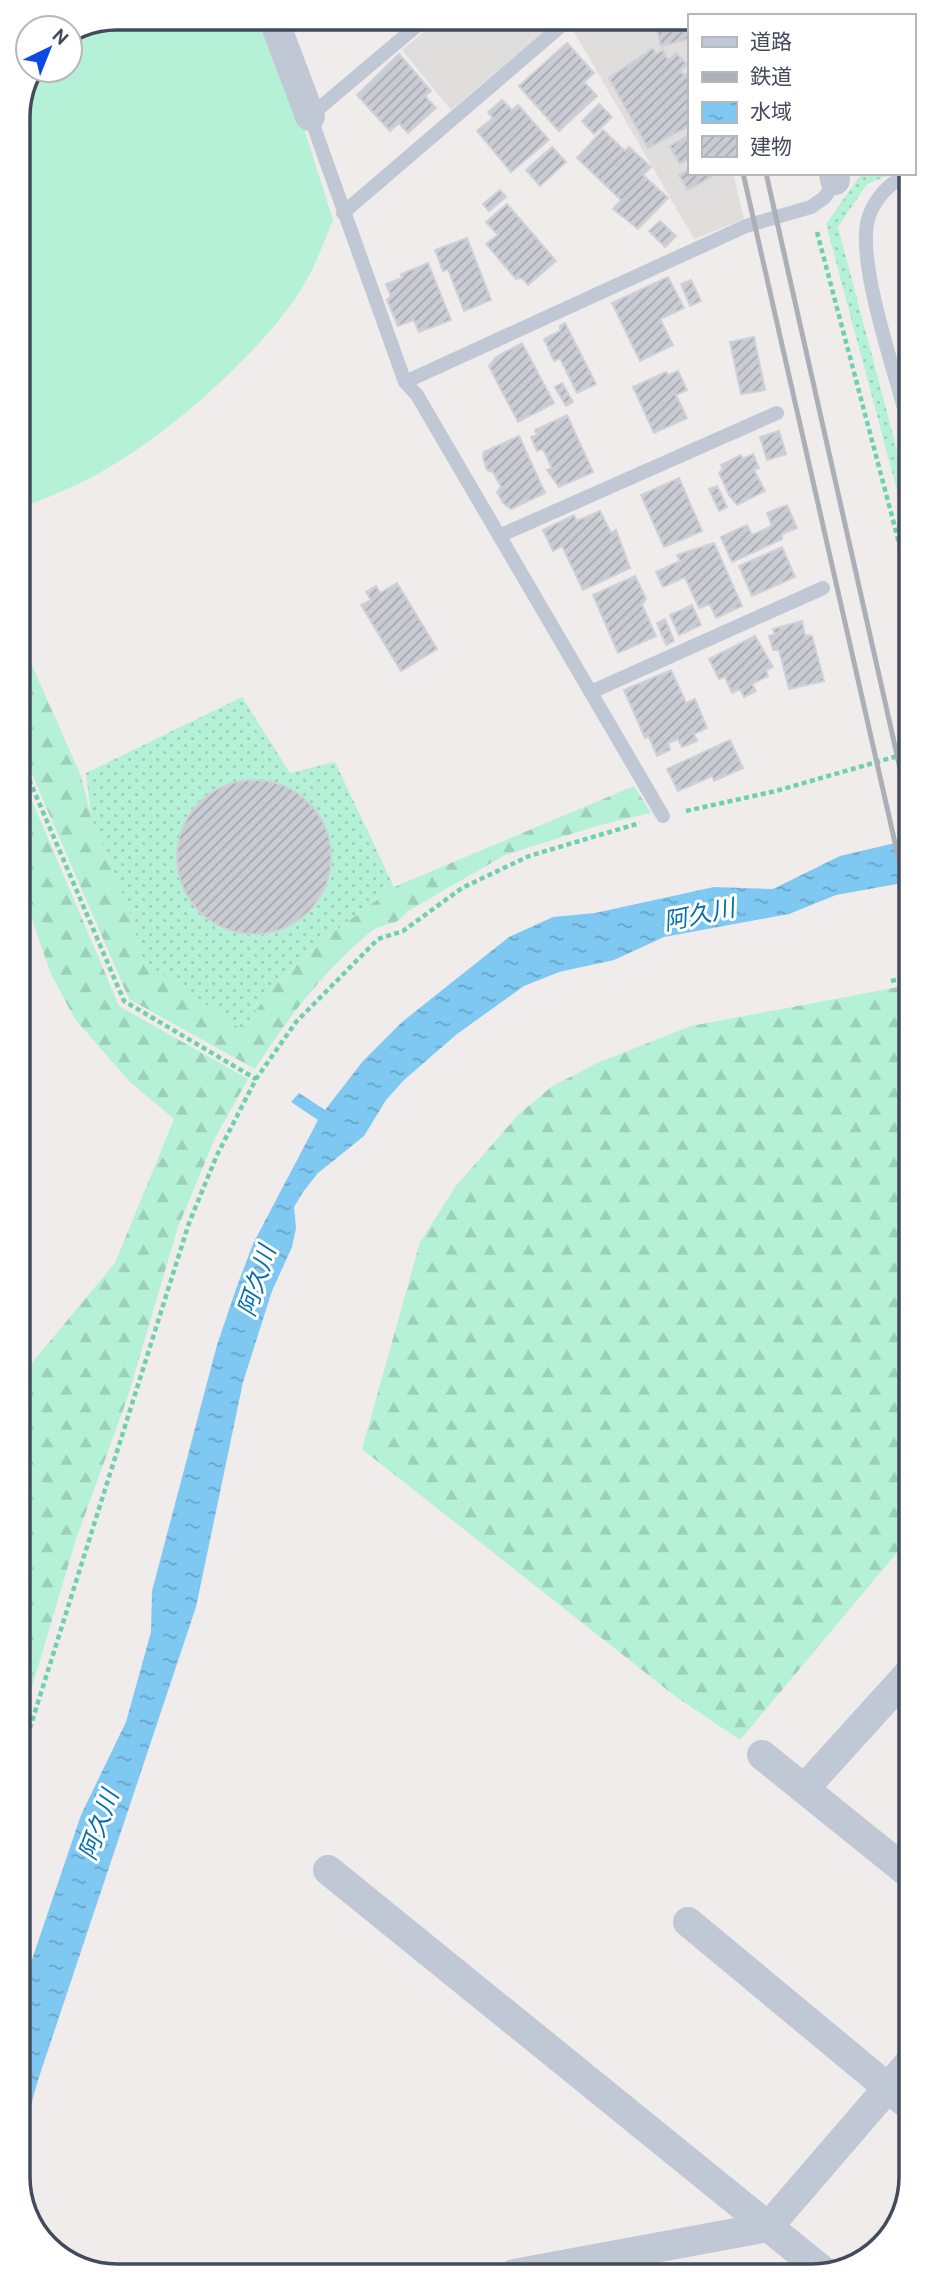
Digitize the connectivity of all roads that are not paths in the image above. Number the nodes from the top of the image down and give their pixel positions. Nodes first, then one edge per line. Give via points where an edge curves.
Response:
1 (278, 30) edge
2 (412, 30) edge
3 (556, 30) edge
4 (310, 116) junction
5 (836, 176) edge
6 (899, 179) edge
7 (344, 212) junction
8 (405, 382) junction
9 (899, 388) edge
10 (778, 413) dead end
11 (499, 536) junction
12 (823, 588) dead end
13 (591, 692) junction
14 (663, 816) road end
15 (899, 1684) edge
16 (762, 1755) dead end
17 (804, 1789) junction
18 (899, 1865) edge
19 (328, 1870) dead end
20 (688, 1922) dead end
21 (899, 2075) edge
22 (888, 2088) junction
23 (899, 2097) edge
24 (768, 2227) junction
25 (568, 2264) edge
26 (813, 2264) edge

1 - 4 street
2 - 4 lane
3 - 7 lane
4 - 7 lane
5 - 8 lane via 825,197 811,207 746,226
6 - 9 lane via 873,206 865,232 868,268
7 - 8 lane
8 - 11 lane
10 - 11 lane
11 - 13 lane
12 - 13 lane
13 - 14 lane
15 - 17 street
16 - 17 street
17 - 18 street
19 - 24 street
20 - 22 street
21 - 22 street
22 - 23 street
22 - 24 street
24 - 25 street
24 - 26 street

